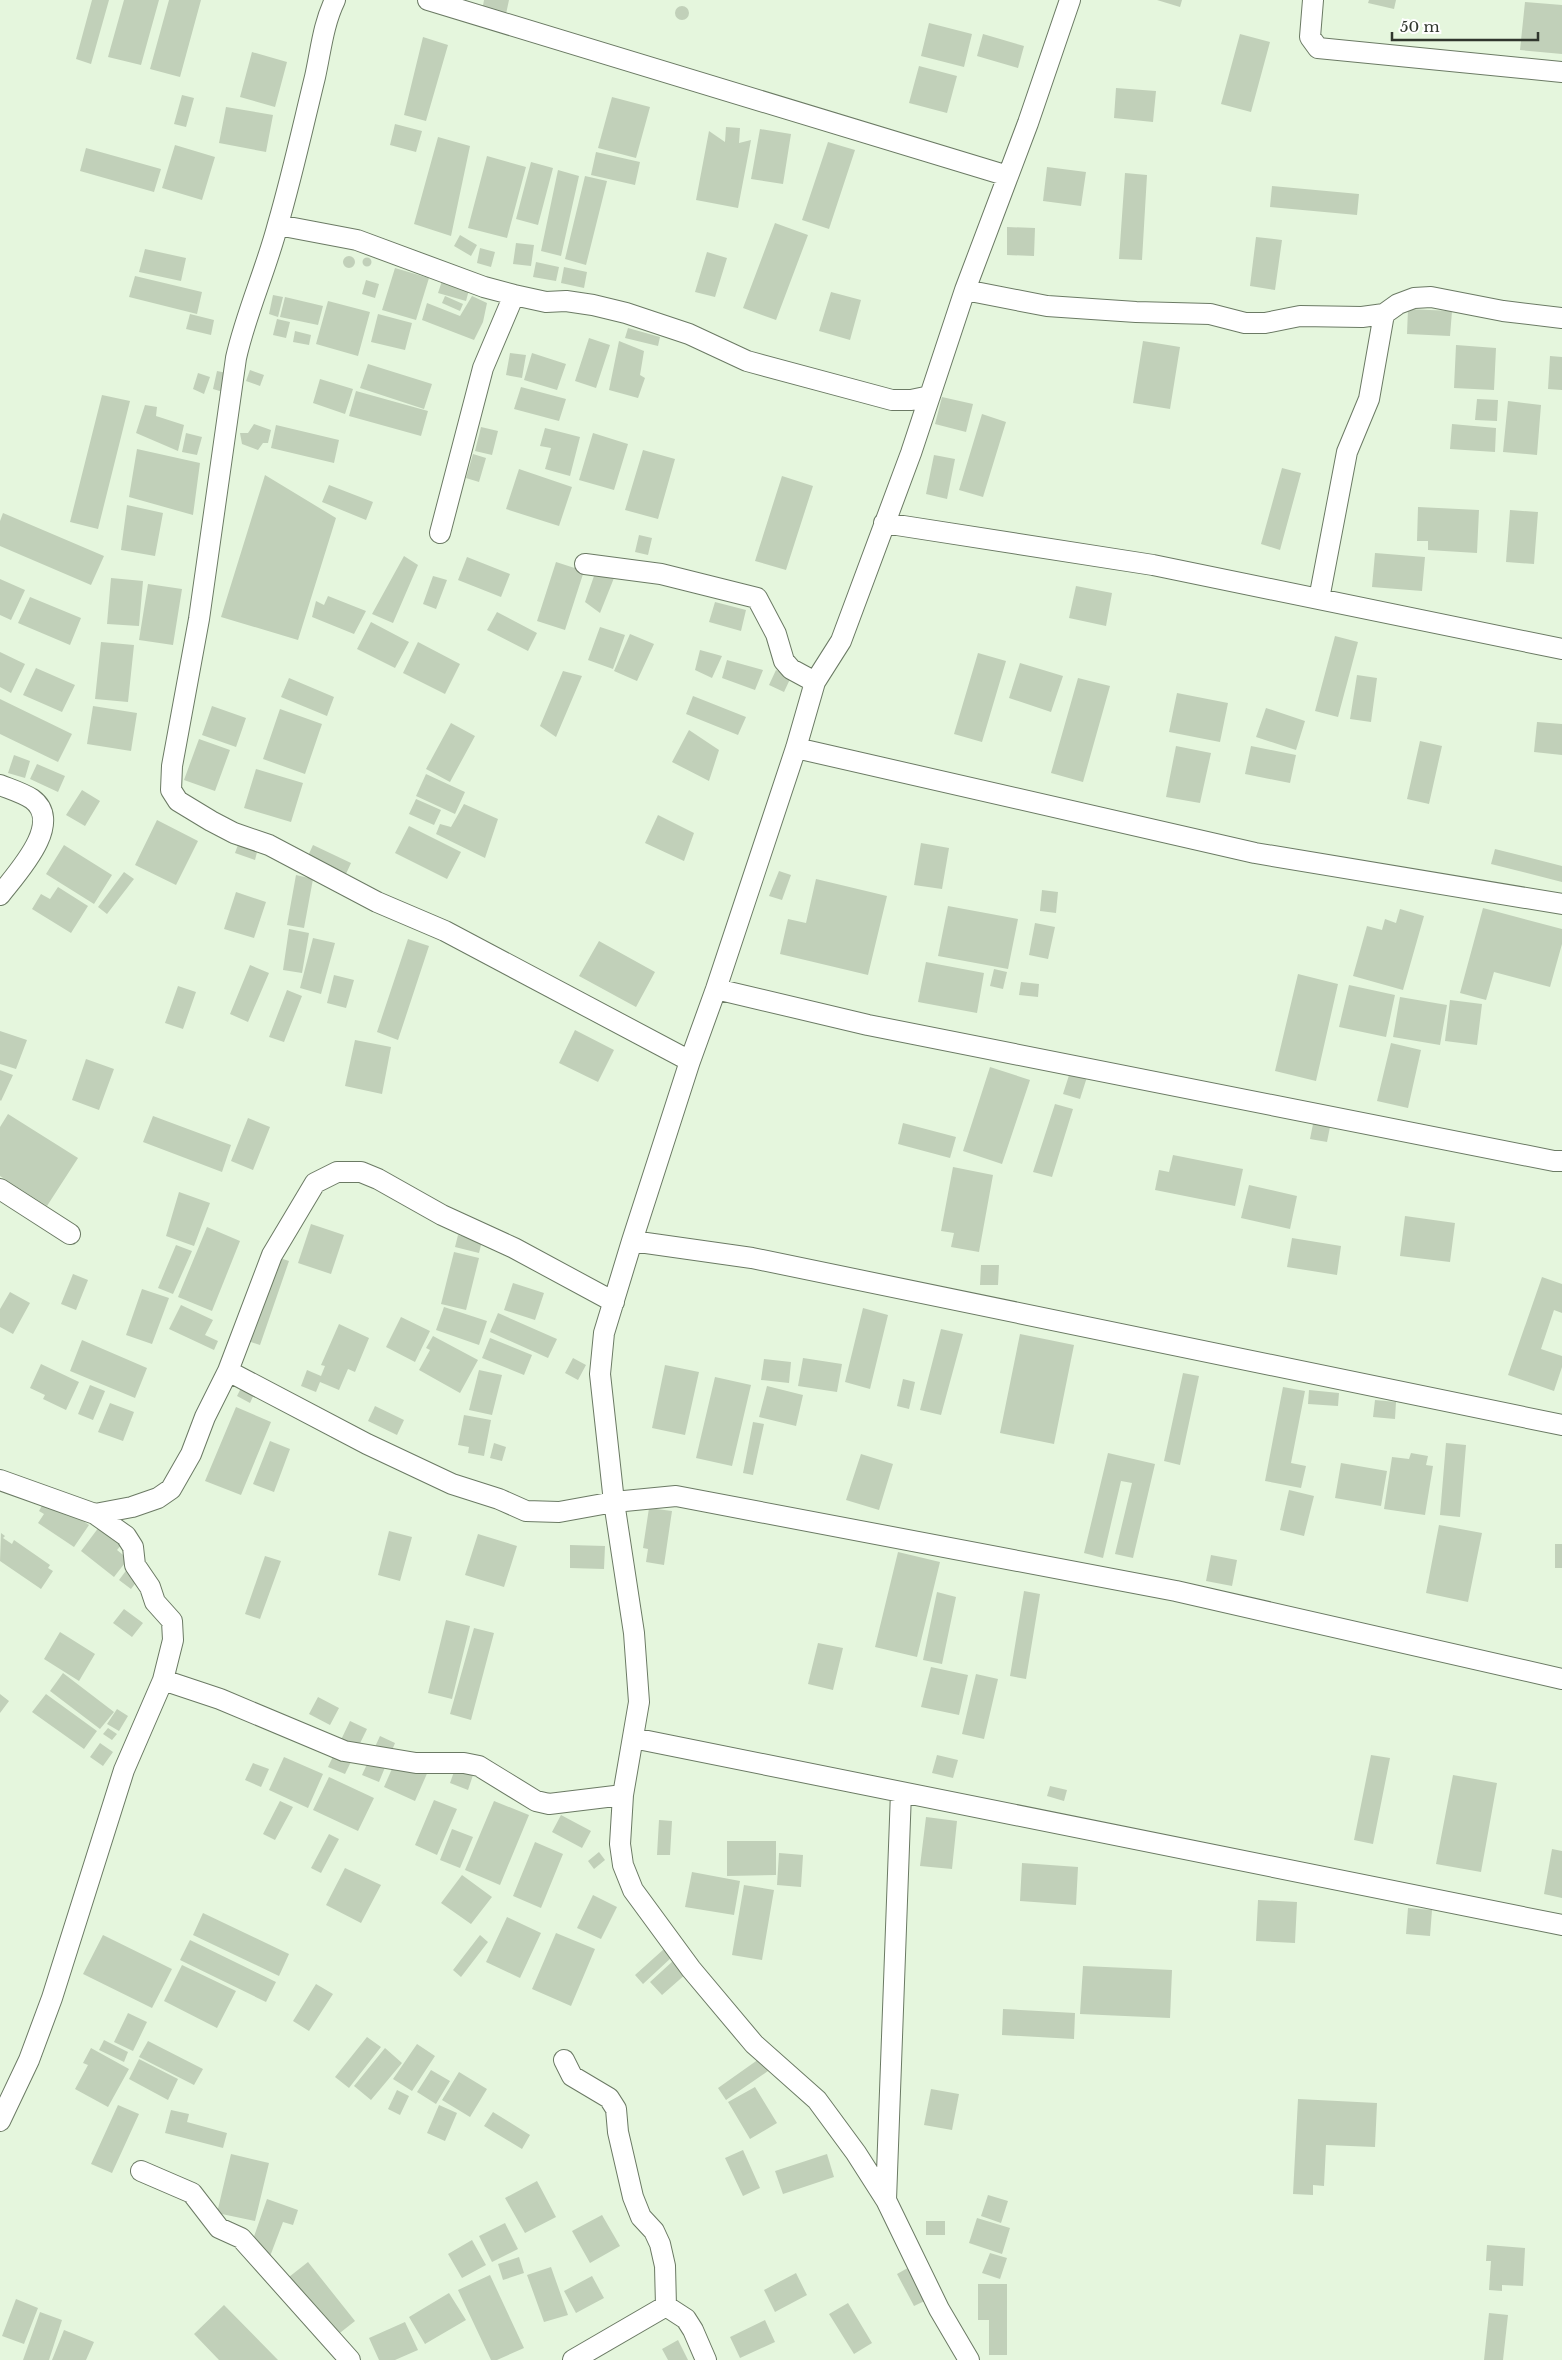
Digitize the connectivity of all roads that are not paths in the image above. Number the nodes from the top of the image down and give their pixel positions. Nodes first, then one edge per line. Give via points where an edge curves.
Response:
1 (335, 0) edge
2 (428, 0) edge
3 (1070, 0) edge
4 (1313, 0) edge
5 (1562, 72) edge
6 (1008, 176) junction
7 (278, 225) junction
8 (965, 290) junction
9 (514, 295) junction
10 (1384, 314) junction
11 (1562, 318) edge
12 (930, 396) junction
13 (884, 523) junction
14 (440, 533) dead end
15 (585, 564) dead end
16 (1319, 600) junction
17 (1562, 649) edge
18 (815, 682) junction
19 (796, 748) junction
20 (0, 785) edge
21 (0, 895) edge
22 (1562, 904) edge
23 (716, 989) junction
24 (690, 1061) junction
25 (1562, 1161) edge
26 (0, 1189) edge
27 (70, 1234) dead end
28 (632, 1241) junction
29 (614, 1302) junction
30 (228, 1370) junction
31 (1562, 1425) edge
32 (0, 1480) edge
33 (614, 1502) junction
34 (96, 1514) junction
35 (1562, 1679) edge
36 (163, 1680) junction
37 (633, 1738) junction
38 (901, 1792) junction
39 (623, 1795) junction
40 (1562, 1925) edge
41 (564, 2060) dead end
42 (0, 2121) edge
43 (141, 2171) dead end
44 (886, 2200) junction
45 (666, 2306) junction
46 (350, 2360) edge
47 (574, 2360) edge
48 (706, 2360) edge
49 (969, 2360) edge

1 - 7 street via 321,38
2 - 6 street
3 - 6 street
4 - 5 street via 1310,37 1318,48
6 - 8 street
7 - 9 street via 357,240
7 - 24 street via 236,358 199,618 170,790 178,801 234,833 269,845 377,902 445,931
8 - 10 street via 1047,306 1210,314 1245,324 1288,317
8 - 12 street
9 - 12 street via 546,302 593,305 626,313 689,334 748,361 892,400
9 - 14 street via 483,368
10 - 11 street via 1414,298 1432,297
10 - 16 street via 1369,399 1347,452
12 - 13 street
13 - 16 street via 1153,565
13 - 18 street via 841,640
15 - 18 street via 661,574 757,598 776,634 784,661
16 - 17 street
18 - 19 street
19 - 22 street via 1256,854
19 - 23 street
20 - 21 street via 32,799 42,813 42,832 33,852
23 - 24 street
23 - 25 street via 878,1027
24 - 28 street
26 - 27 street
28 - 29 street
28 - 31 street via 752,1258
29 - 30 street via 378,1179 361,1172 336,1172 314,1182 272,1255
29 - 33 street via 604,1333 600,1374
30 - 33 street via 367,1444 435,1476 526,1511 558,1512
30 - 34 street via 204,1417 191,1454 171,1489 158,1498 132,1507
32 - 34 street
33 - 35 street via 676,1496 1176,1590
33 - 37 street via 634,1633 639,1702
34 - 36 street via 126,1536 133,1547 135,1565 150,1587 155,1602 172,1621 173,1640
36 - 39 street via 220,1699 344,1751 416,1763 479,1766 536,1801 549,1804
36 - 42 street via 124,1770 52,1998 29,2060
37 - 38 street
37 - 39 street
38 - 40 street
38 - 44 street
39 - 44 street via 620,1844 623,1865 633,1890 691,1969 754,2044 817,2100
41 - 45 street via 572,2076 609,2098 616,2109 633,2197 641,2217 654,2231 660,2244 665,2266
43 - 46 street via 192,2193 219,2228 241,2238
44 - 49 street via 939,2309
45 - 47 street
45 - 48 street via 686,2319

